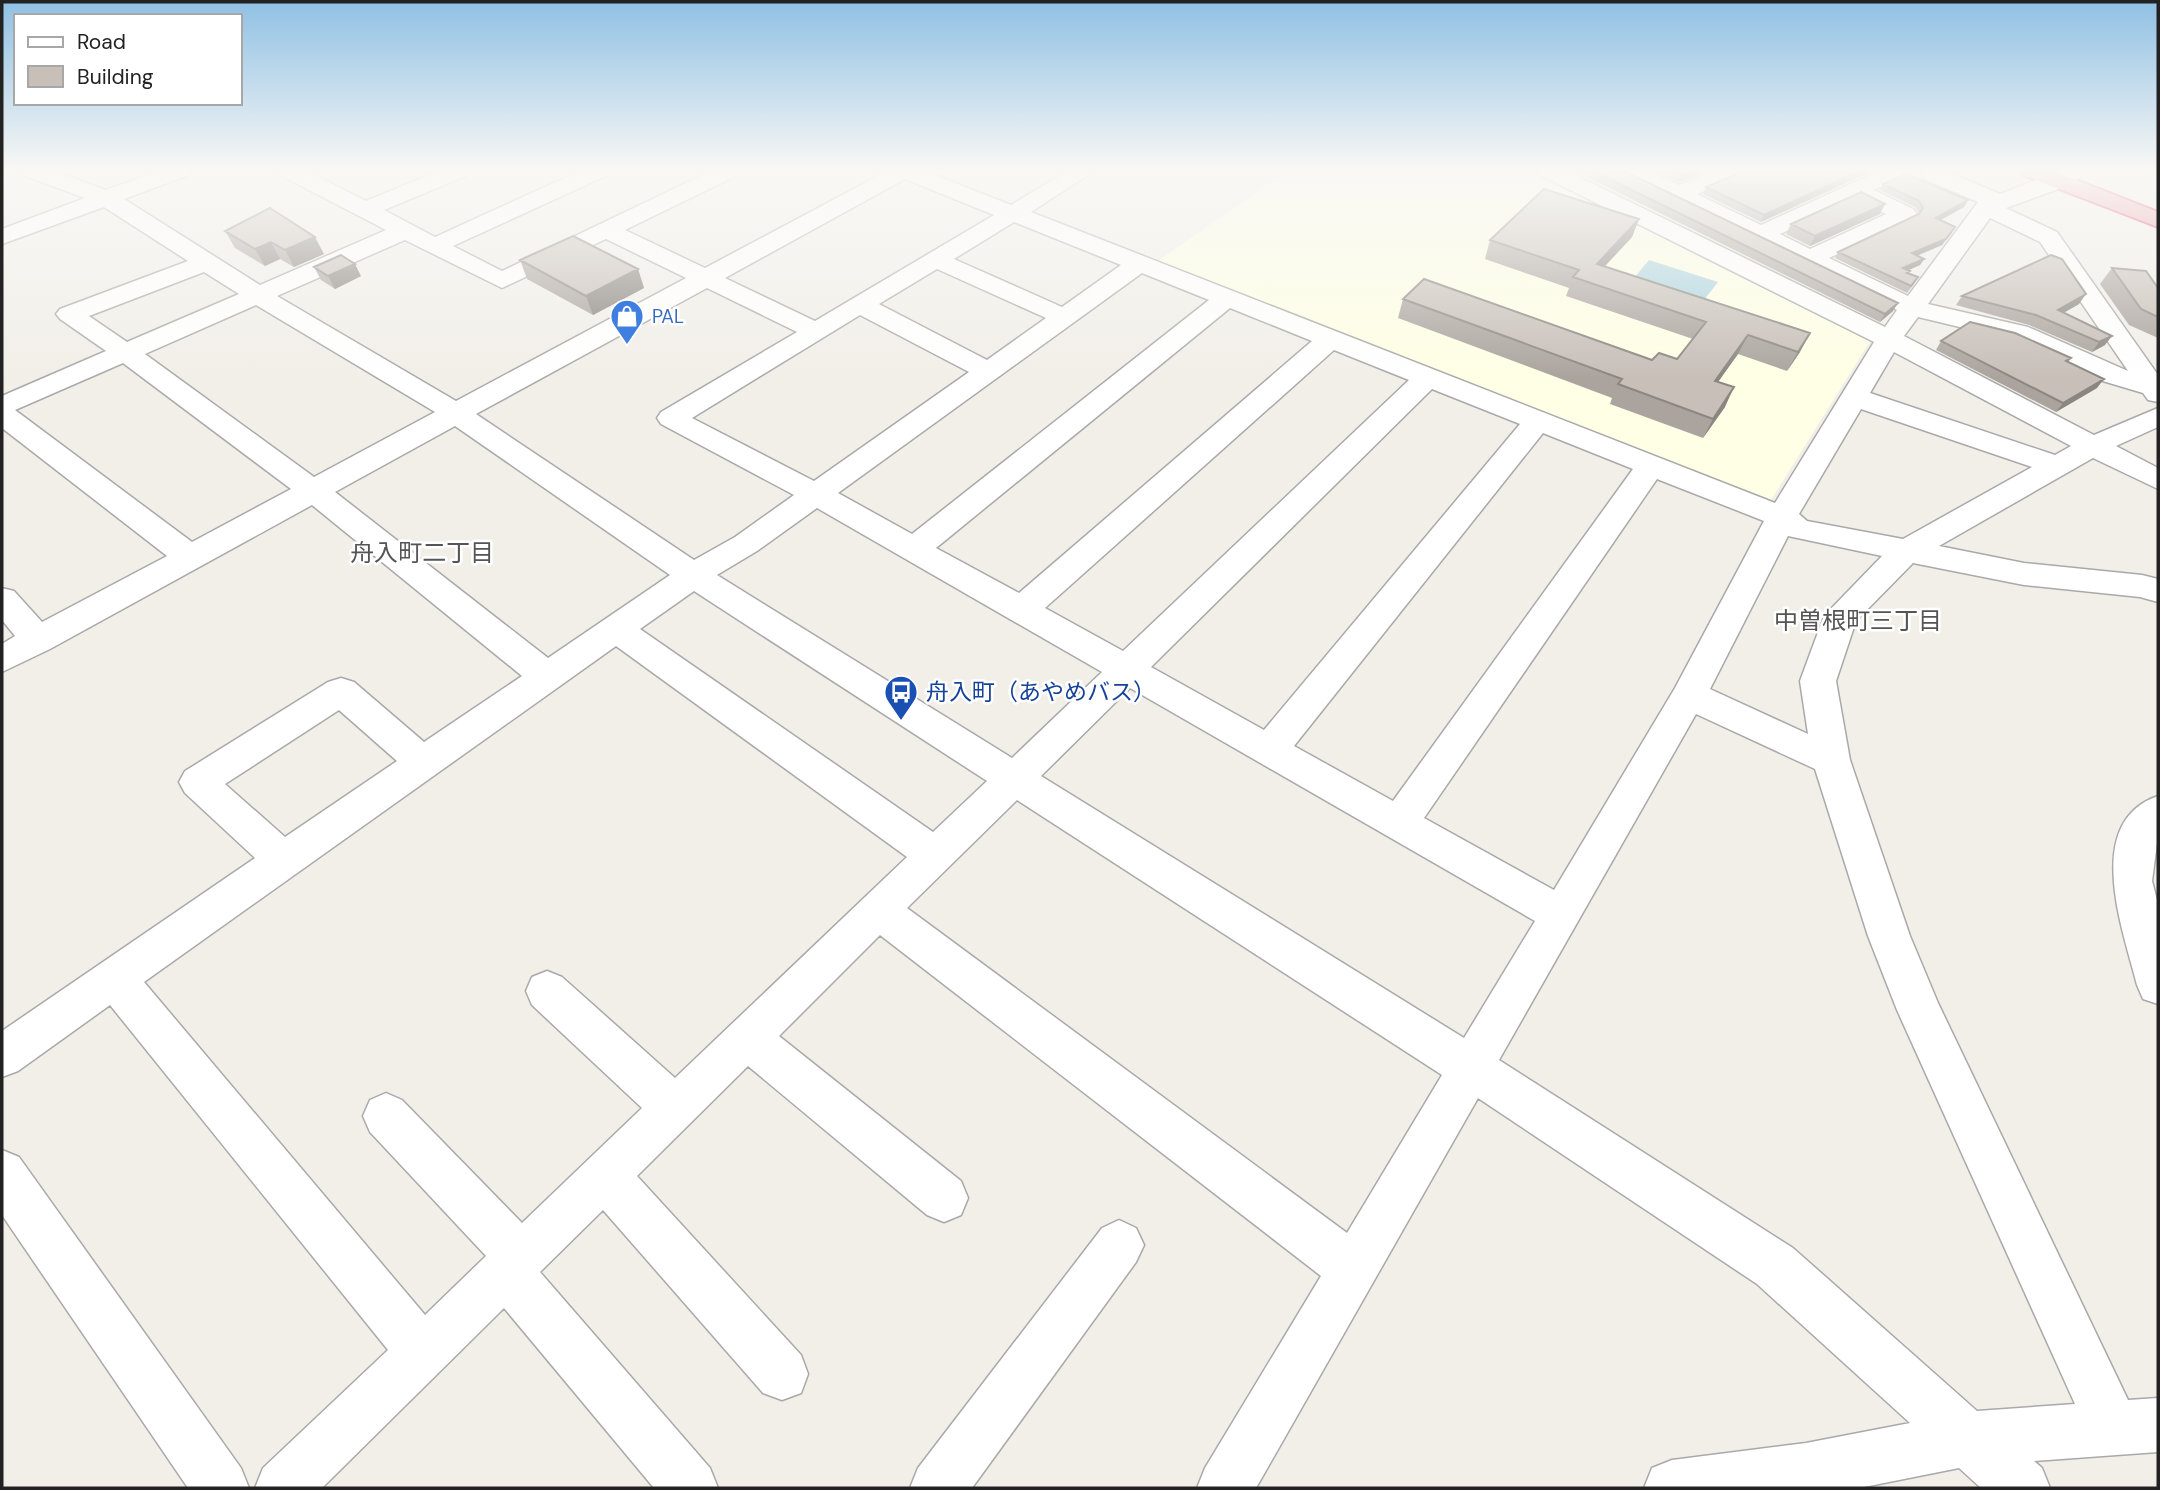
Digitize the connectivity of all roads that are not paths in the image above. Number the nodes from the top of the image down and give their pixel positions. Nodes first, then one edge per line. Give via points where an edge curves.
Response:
1 (171, 240) edge
2 (385, 240) edge
3 (421, 240) edge
4 (448, 240) edge
5 (587, 240) edge
6 (626, 240) edge
7 (776, 240) edge
8 (970, 240) edge
9 (1077, 240) edge
10 (1688, 240) edge
11 (1772, 240) edge
12 (1850, 240) edge
13 (1965, 240) edge
14 (2051, 240) edge
15 (434, 246) junction
16 (1810, 258) junction
17 (936, 260) junction
18 (206, 262) junction
19 (1139, 264) junction
20 (705, 278) junction
21 (258, 295) junction
22 (1227, 299) junction
23 (860, 305) junction
24 (1912, 308) junction
25 (1064, 317) junction
26 (816, 331) junction
27 (1889, 339) junction
28 (1331, 340) junction
29 (126, 352) junction
30 (988, 371) junction
31 (1427, 378) junction
32 (1854, 397) junction
33 (2157, 399) edge
34 (2, 406) edge
35 (2, 414) edge
36 (457, 414) junction
37 (1538, 421) junction
38 (2093, 446) junction
39 (1651, 466) junction
40 (2058, 466) junction
41 (2158, 480) edge
42 (316, 491) junction
43 (816, 494) junction
44 (1782, 517) junction
45 (914, 549) junction
46 (1906, 551) junction
47 (191, 558) junction
48 (693, 575) junction
49 (2158, 591) edge
50 (2, 599) edge
51 (1021, 610) junction
52 (616, 629) junction
53 (38, 640) junction
54 (2, 659) edge
55 (1126, 670) junction
56 (547, 677) junction
57 (1689, 695) junction
58 (1269, 750) junction
59 (1831, 760) junction
60 (423, 763) junction
61 (1015, 778) junction
62 (1399, 823) junction
63 (2152, 828) edge
64 (936, 855) junction
65 (284, 860) junction
66 (878, 910) junction
67 (1560, 914) junction
68 (114, 978) junction
69 (2158, 985) edge
70 (547, 991) dead end
71 (747, 1038) junction
72 (2, 1056) edge
73 (1473, 1069) junction
74 (675, 1108) junction
75 (386, 1116) dead end
76 (2, 1174) edge
77 (605, 1176) junction
78 (944, 1198) dead end
79 (1119, 1245) dead end
80 (514, 1264) junction
81 (1352, 1268) junction
82 (423, 1353) junction
83 (782, 1374) dead end
84 (2136, 1426) edge
85 (1971, 1439) junction
86 (1819, 1480) edge
87 (221, 1488) edge
88 (283, 1488) edge
89 (690, 1488) edge
90 (938, 1488) edge
91 (1225, 1488) edge
92 (1677, 1488) edge
93 (2022, 1488) edge

1 - 18 street
2 - 21 street
3 - 15 street
4 - 15 street
5 - 15 street via 502,281
6 - 20 street
7 - 20 street
8 - 17 street
9 - 19 street
10 - 27 street
11 - 16 street
12 - 16 street
13 - 24 street
14 - 33 street
16 - 24 street
17 - 23 street
17 - 25 street
18 - 21 street
18 - 29 street via 69,314
19 - 22 street
19 - 25 street
20 - 26 street
20 - 36 street
21 - 29 street
21 - 36 street
22 - 28 street
22 - 45 street
23 - 26 street
23 - 30 street
24 - 27 street
24 - 33 street via 2019,333
25 - 30 street
26 - 43 street via 671,418
27 - 32 street
27 - 38 street
28 - 31 street
28 - 51 street
29 - 34 street
29 - 42 street
30 - 43 street
31 - 37 street
31 - 55 street
32 - 40 street
32 - 44 street
33 - 38 street
35 - 47 street
36 - 42 street
36 - 48 street
37 - 39 street
37 - 58 street
38 - 40 street
38 - 41 street
39 - 44 street
39 - 62 street
40 - 46 street
42 - 47 street
42 - 56 street
43 - 45 street
43 - 48 street
44 - 46 street via 1798,529
44 - 57 street
45 - 51 street
46 - 49 street via 2024,574
46 - 59 street via 1841,616 1818,681
47 - 53 street
48 - 52 street
48 - 61 street
50 - 53 street
51 - 55 street
52 - 56 street
52 - 64 street
53 - 54 street
55 - 58 street
55 - 61 street
56 - 60 street
57 - 59 street
57 - 67 street
58 - 62 street
59 - 84 street via 1889,936 1919,1010
60 - 65 street
60 - 65 street via 341,691 198,782
61 - 64 street
61 - 73 street
62 - 67 street
63 - 69 street via 2132,881
64 - 66 street
65 - 68 street
66 - 71 street
66 - 81 street
67 - 73 street
68 - 72 street
68 - 82 street
70 - 74 street
71 - 74 street
71 - 78 street
73 - 81 street
73 - 85 street via 1775,1266
74 - 77 street
75 - 80 street
76 - 87 street
77 - 80 street
77 - 83 street
79 - 90 street
80 - 82 street
80 - 89 street
81 - 91 street
82 - 88 street
84 - 85 street
85 - 86 street
85 - 93 street
86 - 92 street

